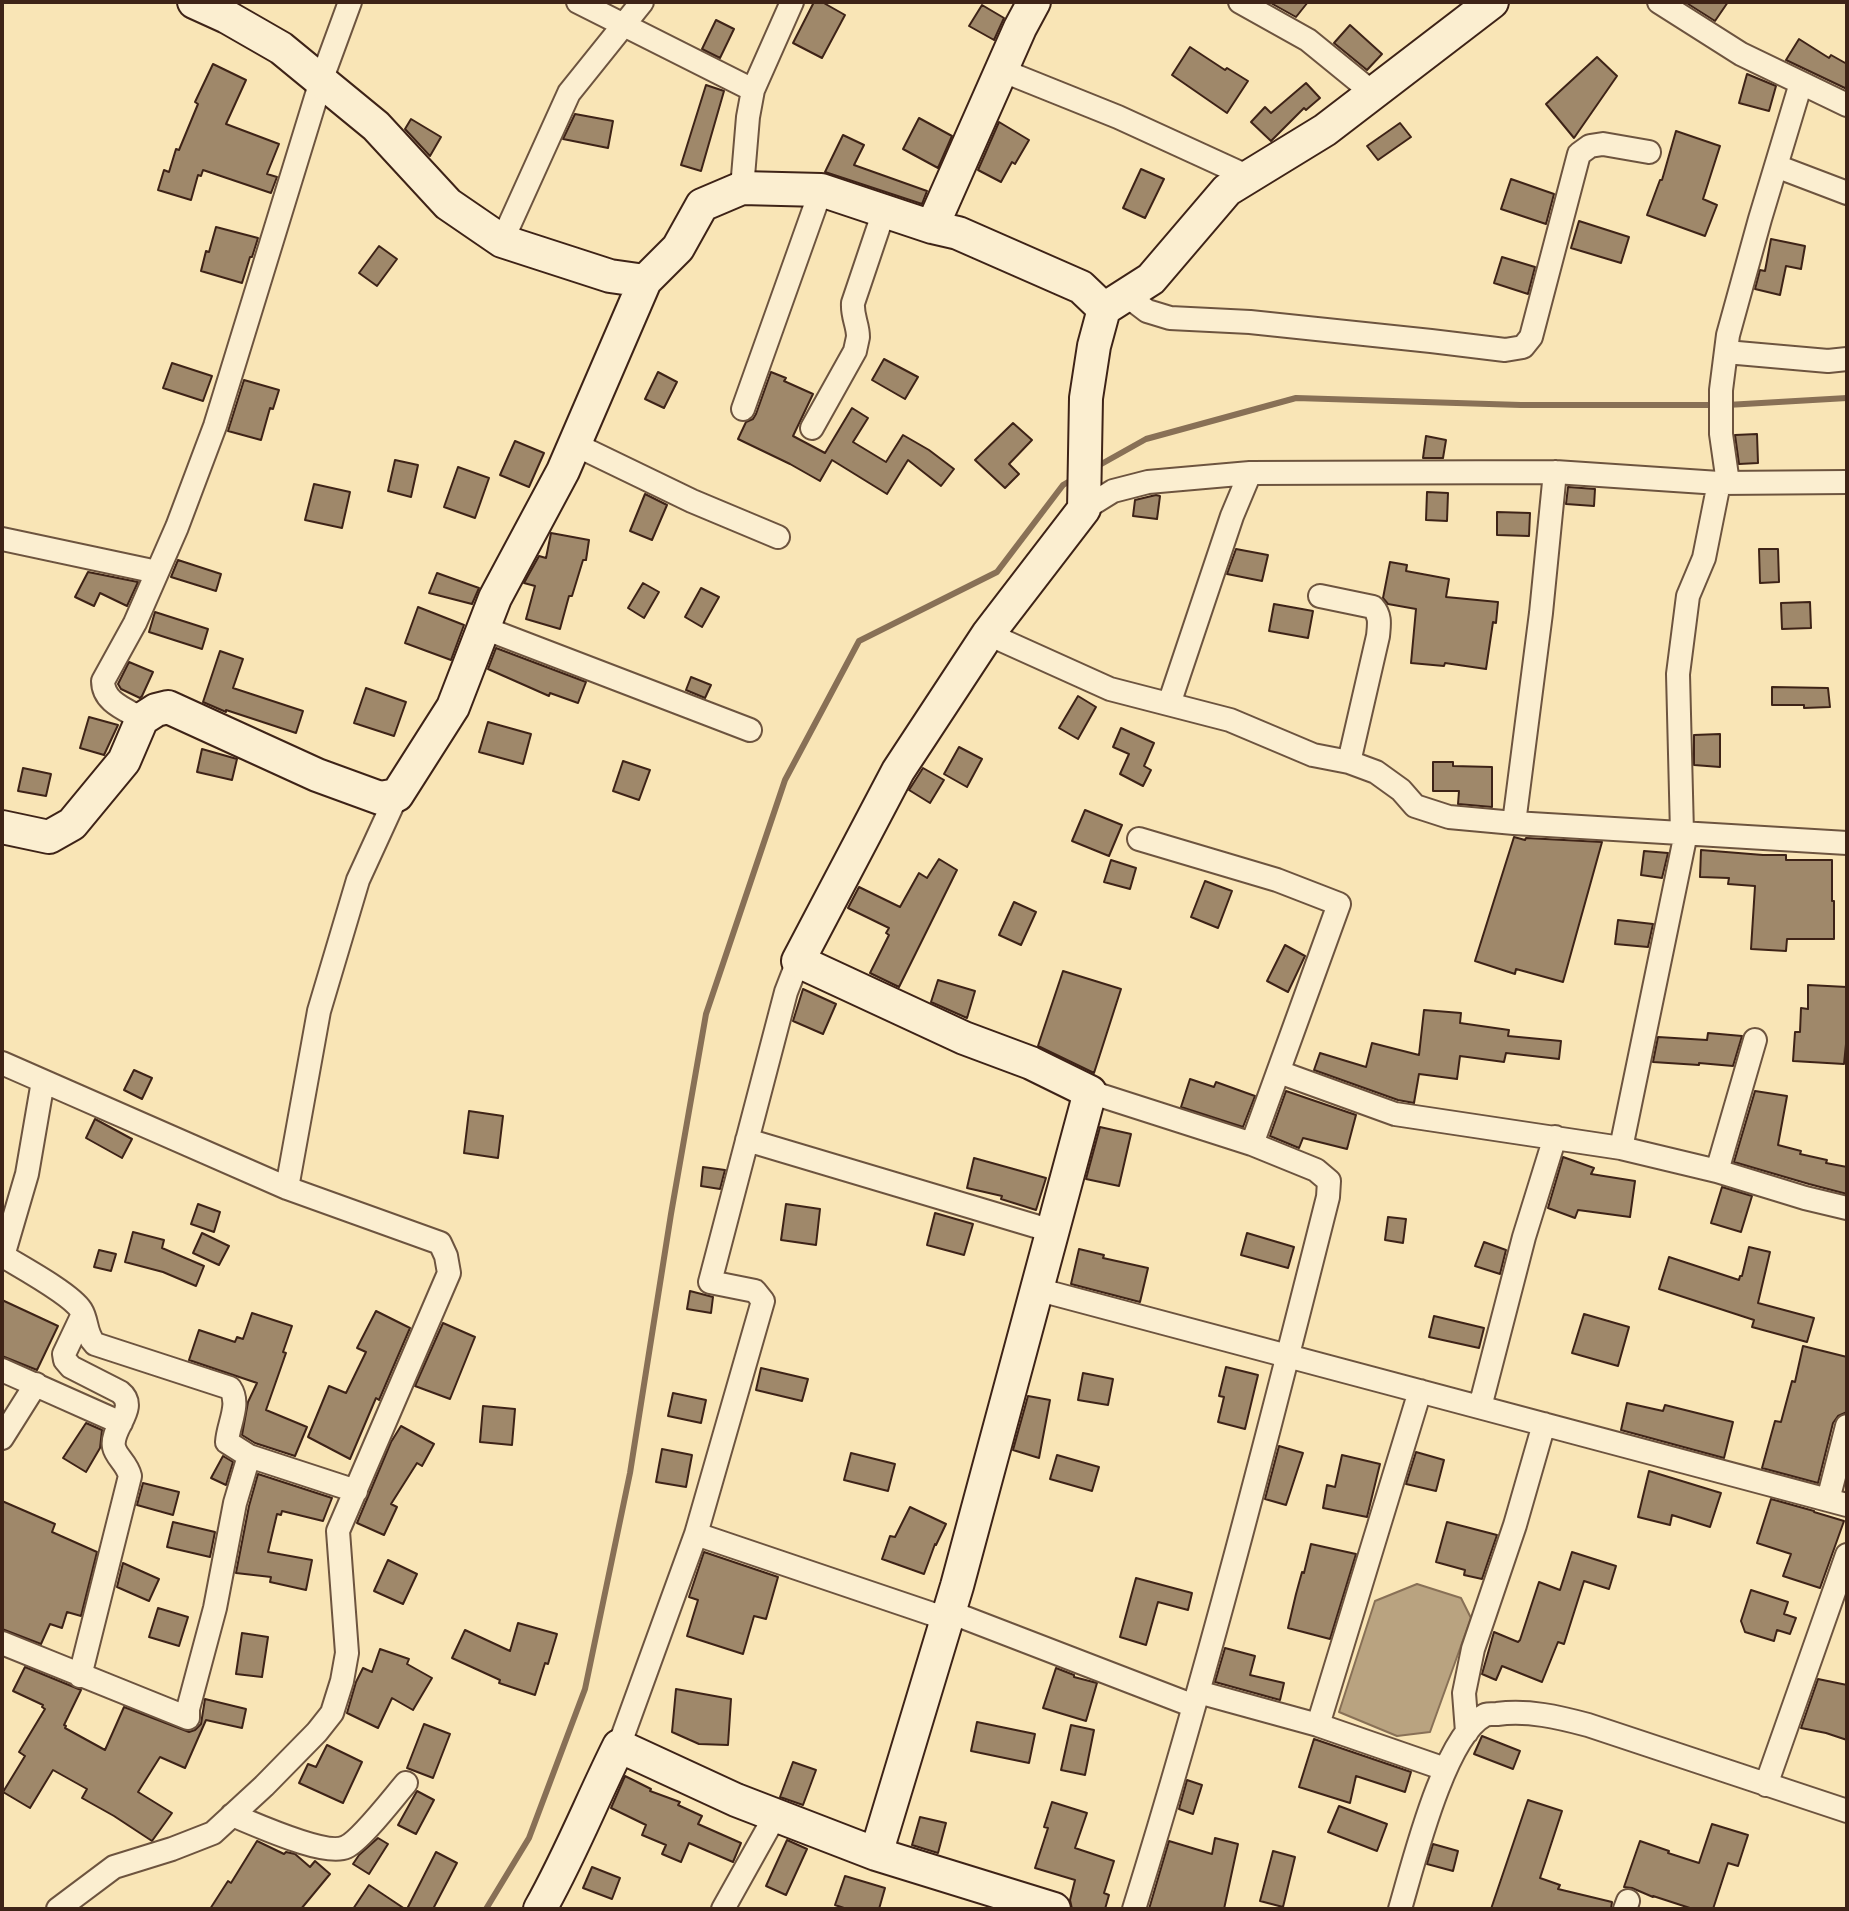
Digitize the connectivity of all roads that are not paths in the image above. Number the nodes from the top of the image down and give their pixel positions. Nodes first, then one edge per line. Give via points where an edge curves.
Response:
1 (194, 2) edge
2 (350, 2) edge
3 (578, 2) edge
4 (642, 2) edge
5 (792, 2) edge
6 (1034, 2) edge
7 (1240, 2) edge
8 (1659, 2) edge
9 (1481, 4) edge
10 (625, 25) junction
11 (1001, 70) junction
12 (321, 81) junction
13 (1801, 83) junction
14 (753, 90) junction
15 (1373, 93) junction
16 (1847, 105) edge
17 (1649, 152) dead end
18 (1776, 166) junction
19 (1249, 177) junction
20 (742, 188) junction
21 (821, 190) junction
22 (1847, 193) edge
23 (884, 211) junction
24 (932, 227) junction
25 (502, 241) junction
26 (645, 281) junction
27 (1115, 302) junction
28 (1726, 352) junction
29 (1847, 359) edge
30 (743, 409) dead end
31 (812, 428) dead end
32 (574, 444) junction
33 (1555, 472) junction
34 (1250, 473) junction
35 (1847, 482) edge
36 (1723, 483) junction
37 (1084, 509) junction
38 (778, 537) dead end
39 (2, 539) edge
40 (157, 572) junction
41 (1320, 596) dead end
42 (484, 628) junction
43 (988, 634) junction
44 (1169, 704) junction
45 (142, 719) junction
46 (750, 730) dead end
47 (1349, 762) junction
48 (397, 795) junction
49 (1514, 823) junction
50 (2, 827) edge
51 (1684, 833) junction
52 (1139, 839) dead end
53 (1847, 843) edge
54 (798, 961) junction
55 (1755, 1040) dead end
56 (2, 1063) edge
57 (1279, 1072) junction
58 (43, 1081) junction
59 (1090, 1092) junction
60 (1555, 1137) junction
61 (747, 1140) junction
62 (1252, 1144) junction
63 (1621, 1148) junction
64 (1717, 1171) junction
65 (287, 1188) junction
66 (1847, 1208) edge
67 (1052, 1231) junction
68 (2, 1257) edge
69 (1036, 1289) junction
70 (83, 1314) junction
71 (1288, 1356) junction
72 (2, 1370) edge
73 (36, 1384) junction
74 (1420, 1391) junction
75 (1480, 1407) junction
76 (121, 1423) junction
77 (1544, 1424) junction
78 (1847, 1426) edge
79 (2, 1438) edge
80 (249, 1456) junction
81 (356, 1491) junction
82 (1838, 1502) edge
83 (696, 1534) junction
84 (1847, 1555) edge
85 (949, 1616) junction
86 (2, 1643) edge
87 (80, 1676) junction
88 (1196, 1699) junction
89 (1318, 1725) junction
90 (1467, 1732) junction
91 (619, 1746) junction
92 (1445, 1769) junction
93 (406, 1783) dead end
94 (1766, 1785) junction
95 (1847, 1811) edge
96 (232, 1815) junction
97 (775, 1816) junction
98 (876, 1854) junction
99 (999, 1900) edge
100 (58, 1909) edge
101 (540, 1909) edge
102 (723, 1909) edge
103 (1054, 1909) edge
104 (1134, 1909) edge
105 (1400, 1909) edge

1 - 12 street via 281,48
2 - 12 street
3 - 10 street
4 - 10 street
5 - 14 street
6 - 11 street
7 - 15 street via 1308,40
8 - 13 street via 1741,54
9 - 15 street
10 - 14 street
10 - 25 street via 569,93
11 - 19 street
11 - 24 street
12 - 25 street via 376,126 448,204
12 - 40 street via 215,426
13 - 16 street
13 - 18 street
14 - 20 street
15 - 19 street
17 - 27 street via 1603,144 1579,154 1531,337 1523,347 1505,350 1170,318
18 - 22 street
18 - 28 street
19 - 27 street via 1227,190 1151,279
20 - 21 street
20 - 26 street via 702,205 678,248
21 - 23 street
21 - 30 street
23 - 24 street
23 - 31 street via 853,303 855,351
24 - 27 street via 958,233
25 - 26 street via 610,276
26 - 32 street
27 - 37 street via 1094,346 1086,398
28 - 29 street
28 - 36 street via 1721,390
32 - 38 street
32 - 42 street
33 - 34 street
33 - 36 street
33 - 49 street
34 - 37 street via 1148,482 1113,491
34 - 44 street
35 - 36 street
36 - 51 street via 1704,558 1688,596 1678,674
37 - 43 street
39 - 40 street
40 - 45 street via 103,681 107,698
41 - 47 street via 1378,612 1378,636
42 - 46 street
42 - 48 street via 453,707
43 - 44 street via 1110,689
43 - 54 street via 898,771
44 - 47 street via 1230,720 1313,755
45 - 48 street via 168,707 317,775 380,798
45 - 50 street via 124,761 72,824 49,837
47 - 49 street via 1376,772 1415,806 1449,817
48 - 65 street via 358,880 319,1011
49 - 51 street
51 - 53 street
51 - 63 street
52 - 57 street via 1339,904
54 - 59 street
54 - 61 street
55 - 64 street
56 - 58 street
57 - 60 street via 1395,1114
57 - 62 street
58 - 65 street
58 - 68 street via 27,1174
59 - 62 street
59 - 67 street
60 - 63 street
60 - 75 street
61 - 67 street
61 - 83 street via 710,1282 755,1291 763,1301
62 - 71 street via 1316,1170 1329,1181
63 - 64 street
64 - 66 street
65 - 81 street via 440,1243 446,1256 449,1273
67 - 69 street
68 - 70 street via 35,1275
69 - 71 street
69 - 85 street
70 - 76 street via 65,1360 127,1397
70 - 80 street via 95,1344 230,1388 235,1404 227,1442
71 - 74 street
71 - 88 street
72 - 73 street
73 - 76 street
73 - 79 street
74 - 75 street
74 - 89 street
75 - 77 street
76 - 87 street via 114,1450 130,1476
77 - 82 street
77 - 90 street via 1473,1649 1464,1693
78 - 82 street
80 - 81 street
80 - 87 street via 188,1718
81 - 96 street via 338,1531 347,1653 332,1713
83 - 85 street
83 - 91 street
84 - 94 street
85 - 88 street
85 - 98 street
86 - 87 street
88 - 89 street
88 - 104 street
89 - 92 street
90 - 92 street
90 - 94 street via 1486,1715 1547,1715
91 - 97 street
91 - 101 street
92 - 105 street
93 - 96 street via 347,1847 334,1850
94 - 95 street
96 - 100 street via 213,1833 114,1867
97 - 98 street
97 - 102 street
98 - 99 street
99 - 103 street

